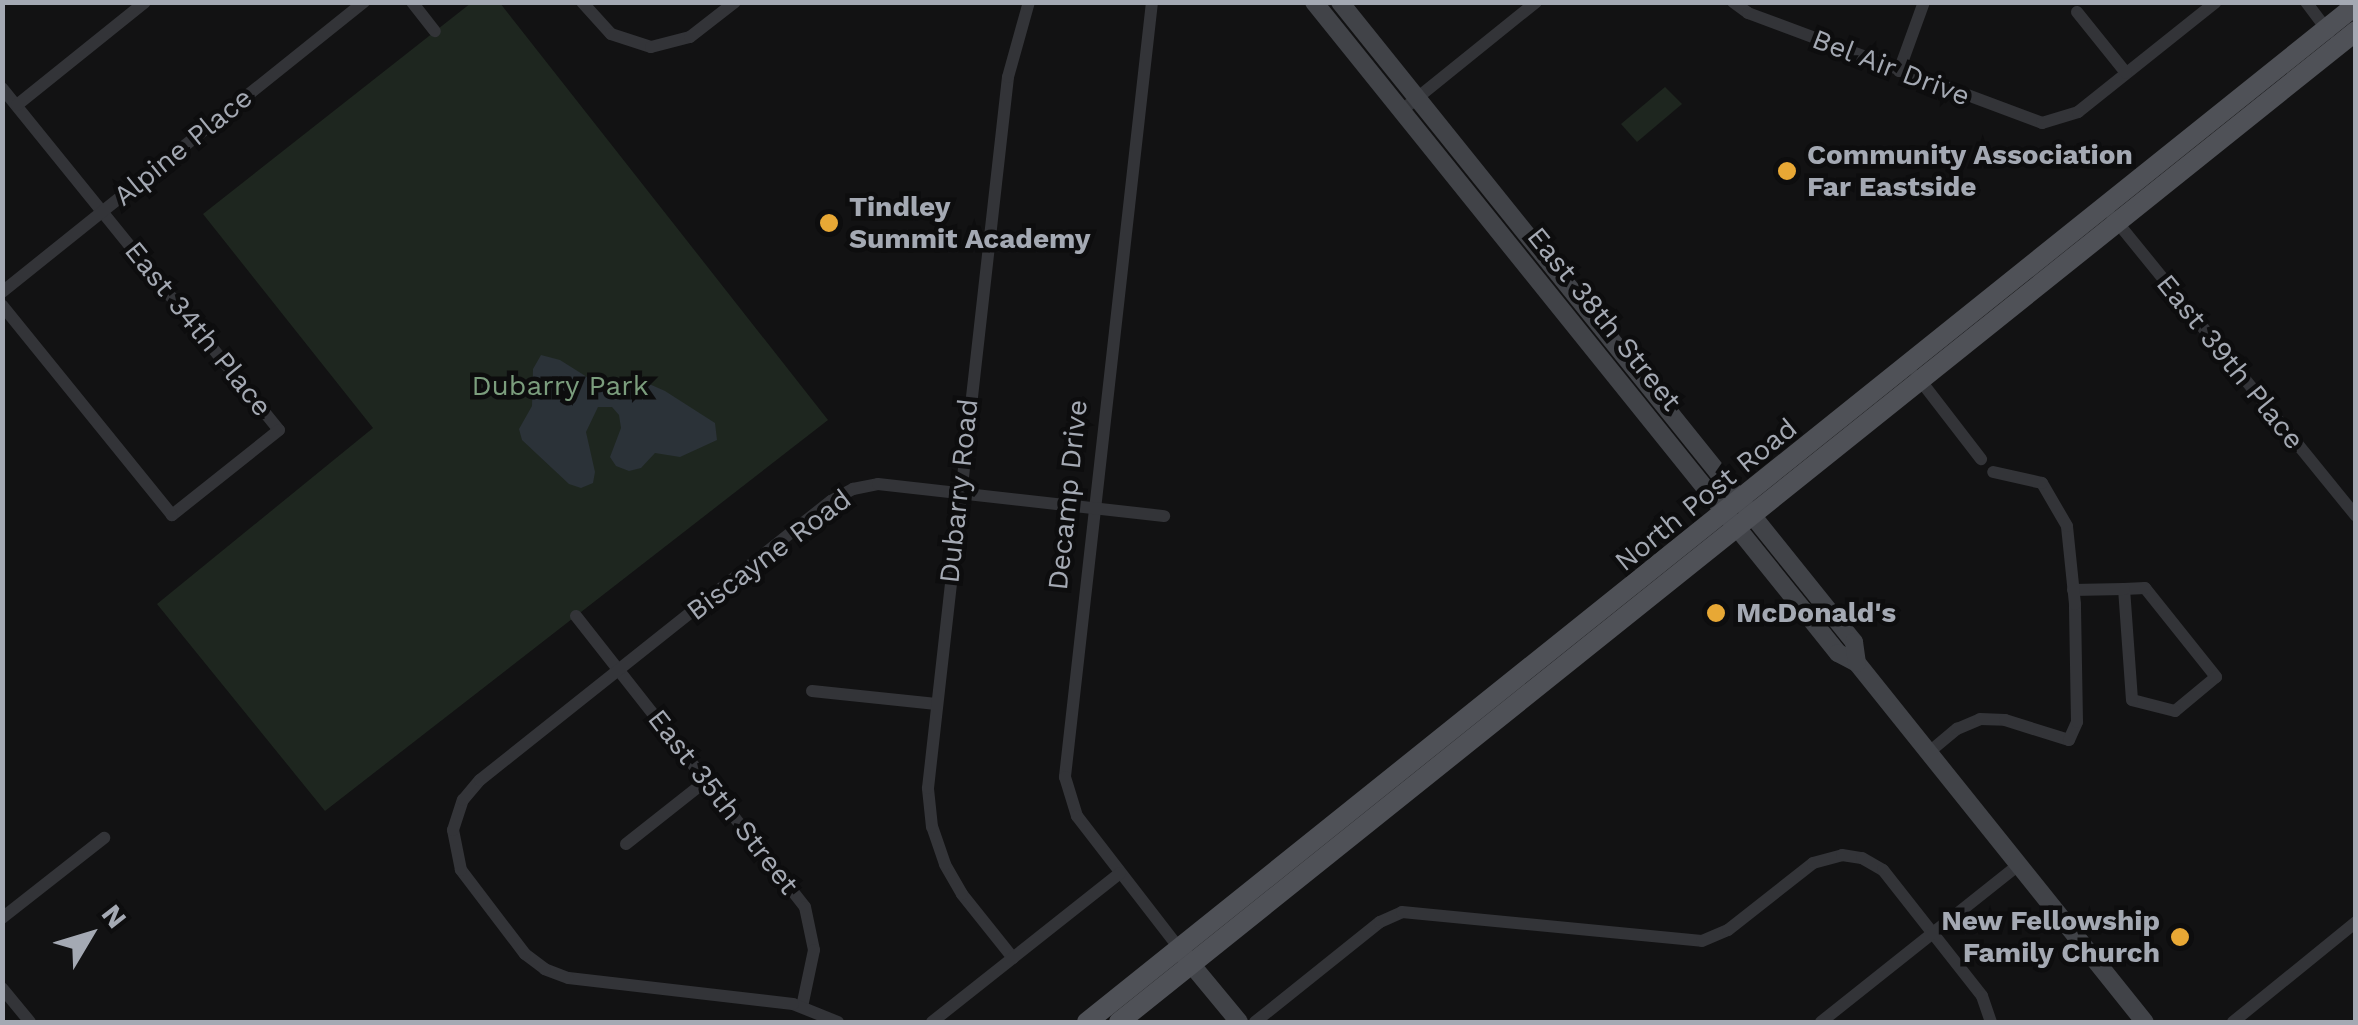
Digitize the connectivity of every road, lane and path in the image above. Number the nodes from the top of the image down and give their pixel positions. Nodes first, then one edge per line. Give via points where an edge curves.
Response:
1 (145, 2) edge
2 (364, 2) edge
3 (412, 2) edge
4 (582, 2) edge
5 (735, 2) edge
6 (1029, 2) edge
7 (1152, 2) edge
8 (1314, 2) edge
9 (1340, 2) edge
10 (1536, 2) edge
11 (1733, 2) edge
12 (1924, 2) edge
13 (2216, 2) edge
14 (2306, 2) edge
15 (2356, 5) edge
16 (2077, 12) dead end
17 (435, 31) dead end
18 (2340, 34) edge
19 (1899, 71) junction
20 (2126, 73) junction
21 (2, 88) edge
22 (1417, 98) junction
23 (17, 106) junction
24 (1401, 111) junction
25 (102, 212) junction
26 (2111, 215) junction
27 (2, 292) edge
28 (2, 305) edge
29 (1915, 374) junction
30 (1981, 459) dead end
31 (1992, 472) dead end
32 (958, 493) junction
33 (1094, 508) junction
34 (1164, 516) dead end
35 (1740, 516) junction
36 (2356, 516) edge
37 (2124, 589) junction
38 (2073, 590) junction
39 (576, 616) dead end
40 (620, 670) junction
41 (812, 692) dead end
42 (936, 704) junction
43 (1928, 752) junction
44 (707, 780) junction
45 (104, 838) dead end
46 (626, 844) dead end
47 (2017, 866) junction
48 (1120, 873) junction
49 (2, 918) edge
50 (2356, 922) edge
51 (1933, 933) junction
52 (1185, 956) junction
53 (1013, 958) junction
54 (2, 988) edge
55 (802, 1007) junction
56 (30, 1022) edge
57 (838, 1022) edge
58 (932, 1022) edge
59 (1087, 1022) edge
60 (1118, 1022) edge
61 (1239, 1022) edge
62 (1255, 1022) edge
63 (1820, 1022) edge
64 (1991, 1022) edge
65 (2146, 1022) edge
66 (2233, 1022) edge

1 - 23 street
2 - 25 street, Alpine Place
3 - 17 street
4 - 5 street via 601,26 630,44 676,44
6 - 32 street, Dubarry Road via 1008,76
7 - 33 street, Decamp Drive
8 - 24 main road, East 38th Street
9 - 22 main road, East 38th Street
10 - 22 street
11 - 19 street, Bel Air Drive
12 - 19 street
13 - 20 street
14 - 18 street
15 - 18 main road, North Post Road
16 - 20 street
18 - 26 main road, North Post Road
19 - 20 street, Bel Air Drive via 2022,119 2052,122 2073,115
21 - 23 street, East 34th Place
22 - 24 street
22 - 35 main road, East 38th Street
23 - 25 street, East 34th Place
24 - 35 main road, East 38th Street
25 - 27 street, Alpine Place
25 - 28 street, East 34th Place via 279,430 172,515
26 - 29 main road, North Post Road
26 - 36 street, East 39th Place
29 - 30 street
29 - 35 main road, North Post Road
31 - 38 street via 2034,479 2050,490 2067,526
32 - 33 street, Biscayne Road
32 - 40 street, Biscayne Road via 878,484 844,493
32 - 42 street, Dubarry Road
33 - 34 street, Biscayne Road
33 - 48 street, Decamp Drive via 1065,777 1076,816
35 - 43 main road, East 38th Street via 1838,653 1856,663
35 - 52 main road, North Post Road
37 - 37 street via 2145,588 2216,677 2175,711 2132,700
37 - 38 street
38 - 43 street via 2079,706 2069,740 1985,719 1962,726
39 - 40 street, East 35th Street
40 - 44 street, East 35th Street
40 - 55 street, Biscayne Road via 463,800 454,824 463,874 545,970
41 - 42 street
42 - 53 street, Dubarry Road via 928,788 938,846 962,894
43 - 47 main road, East 38th Street
44 - 46 street
44 - 55 street, East 35th Street via 807,911 814,950
45 - 49 street
47 - 51 street
47 - 65 main road, East 38th Street
48 - 52 street, Decamp Drive
48 - 53 street
50 - 66 street
51 - 62 street via 1883,870 1847,855 1814,863 1728,930 1702,941 1402,912 1380,922
51 - 63 street
51 - 64 street via 1982,996
52 - 59 main road, North Post Road
52 - 60 main road, North Post Road
52 - 61 main road
53 - 58 street
54 - 56 street
55 - 57 street

